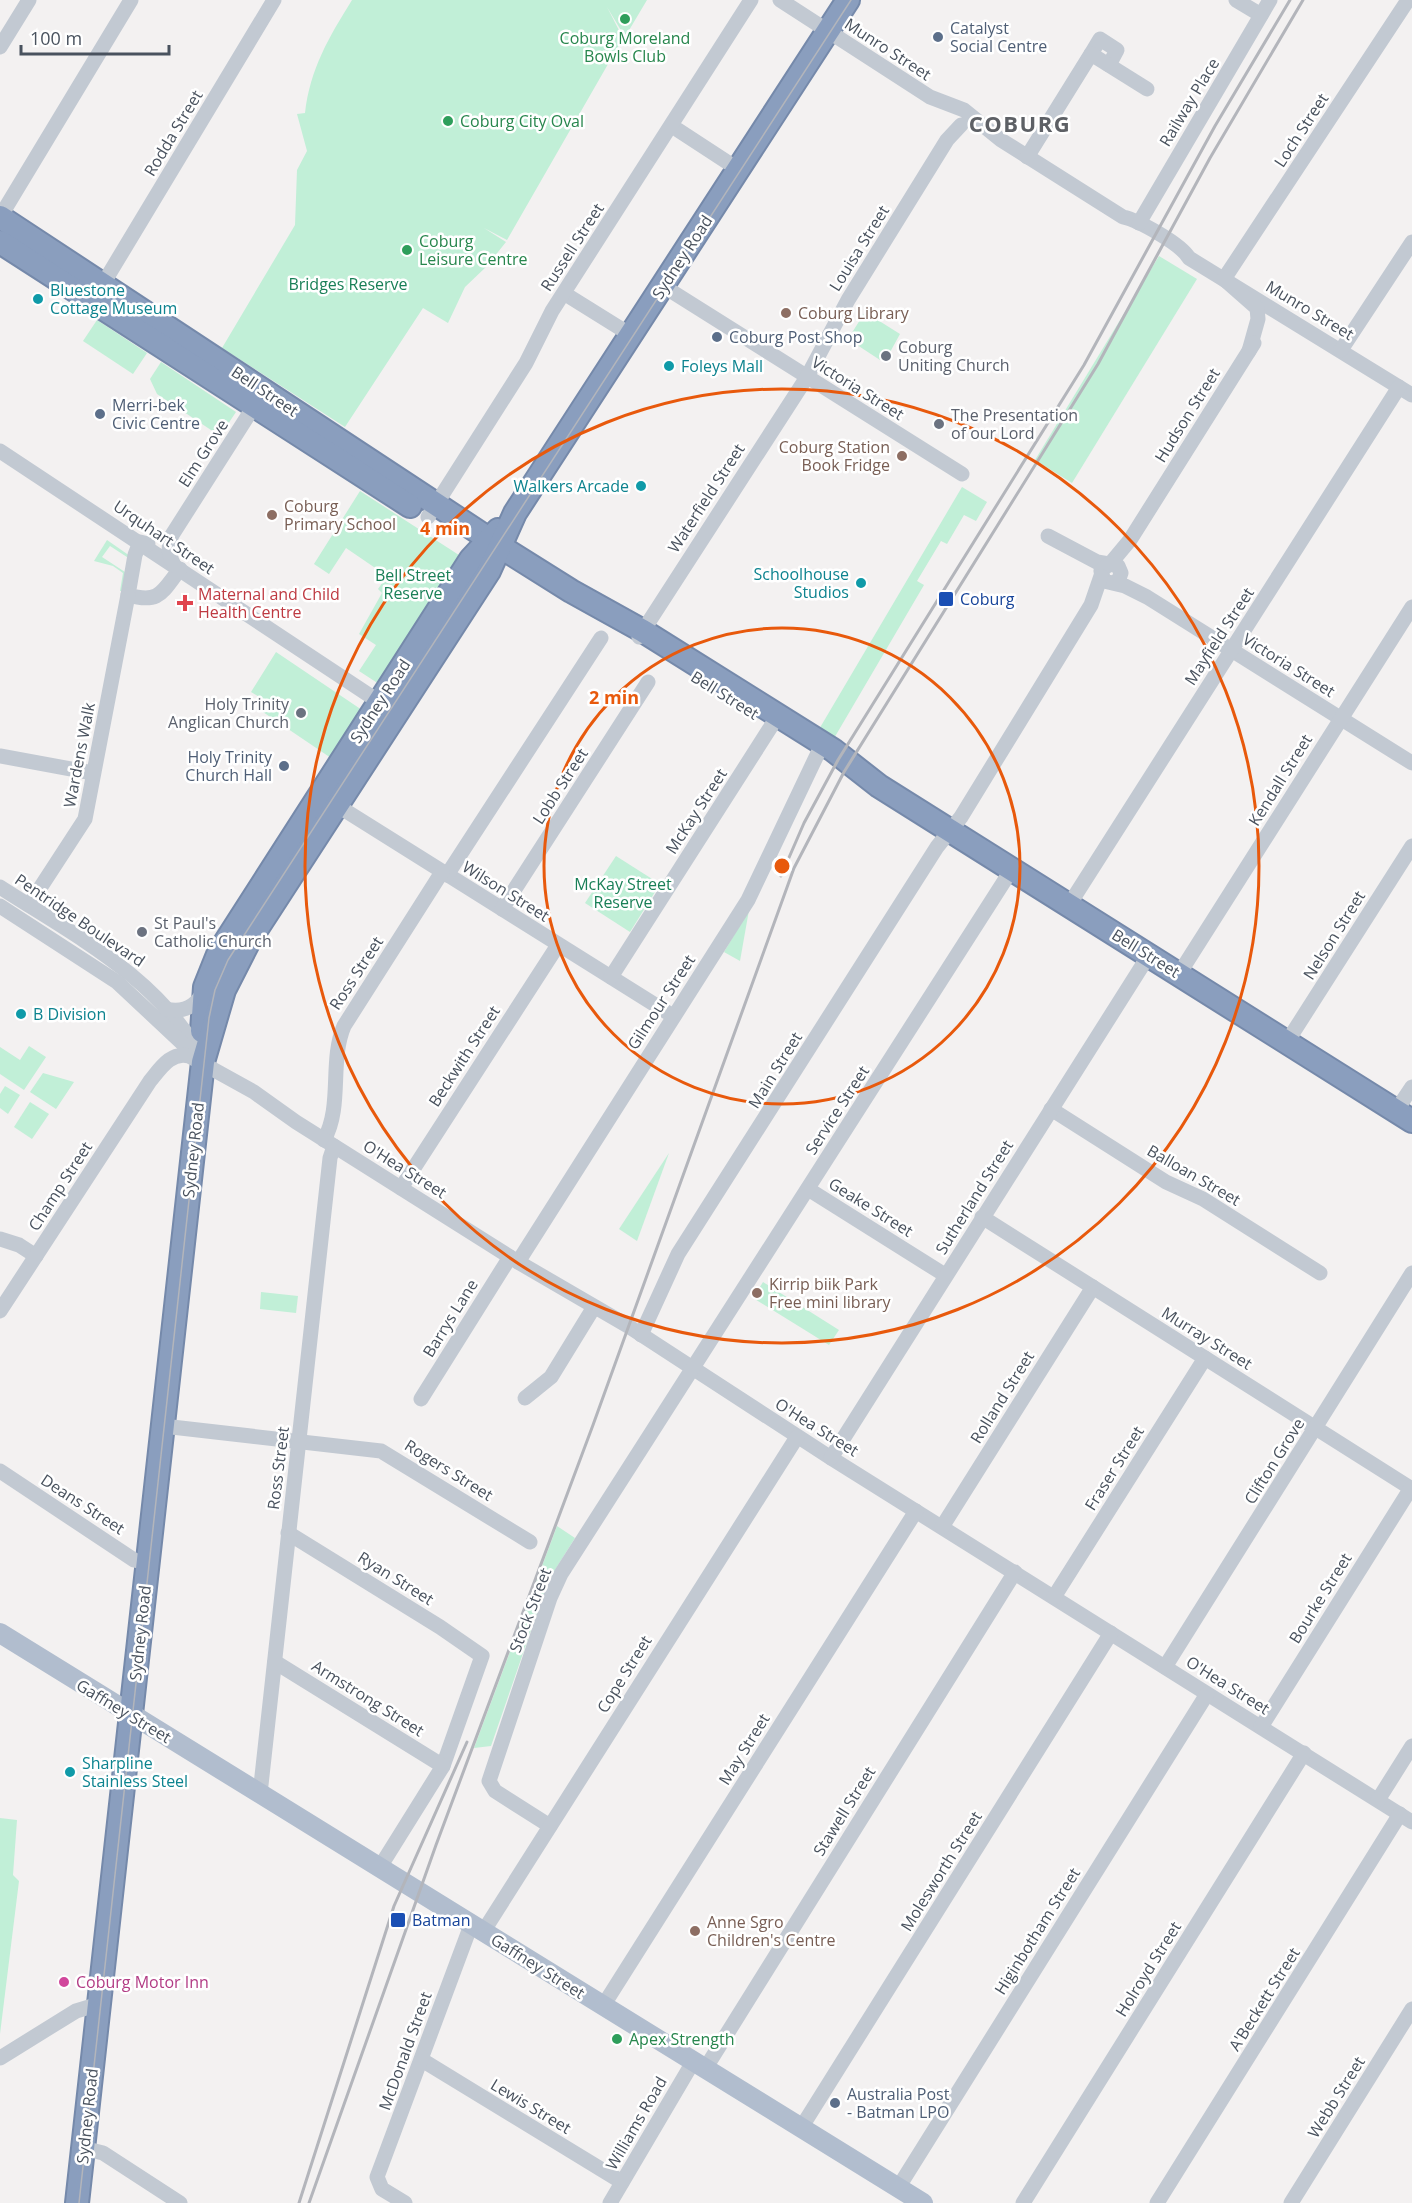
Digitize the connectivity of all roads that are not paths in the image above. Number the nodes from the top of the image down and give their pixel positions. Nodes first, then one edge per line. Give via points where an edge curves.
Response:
1 (28, 0) edge
2 (131, 0) edge
3 (274, 0) edge
4 (751, 0) edge
5 (780, 0) edge
6 (848, 0) edge
7 (1236, 0) edge
8 (1270, 0) edge
9 (1408, 6) edge
10 (1261, 15) junction
11 (828, 30) junction
12 (0, 47) edge
13 (1147, 89) dead end
14 (959, 119) junction
15 (678, 130) dead end
16 (1027, 157) junction
17 (727, 162) dead end
18 (0, 217) edge
19 (1123, 217) junction
20 (1139, 223) junction
21 (0, 242) edge
22 (1412, 242) edge
23 (1189, 258) junction
24 (1224, 279) junction
25 (103, 285) junction
26 (663, 286) junction
27 (570, 297) dead end
28 (1274, 309) junction
29 (631, 335) junction
30 (1341, 350) junction
31 (1249, 351) junction
32 (807, 377) junction
33 (1399, 387) junction
34 (1412, 395) edge
35 (259, 398) junction
36 (0, 451) edge
37 (962, 474) dead end
38 (432, 511) junction
39 (172, 535) junction
40 (1048, 536) dead end
41 (140, 542) junction
42 (492, 546) junction
43 (177, 567) junction
44 (1111, 573) junction
45 (128, 595) junction
46 (1412, 607) edge
47 (640, 635) junction
48 (601, 638) dead end
49 (1231, 650) junction
50 (648, 682) dead end
51 (389, 707) junction
52 (1340, 718) junction
53 (772, 725) junction
54 (818, 753) junction
55 (0, 756) edge
56 (1412, 763) edge
57 (93, 773) junction
58 (879, 786) junction
59 (329, 800) junction
60 (950, 830) junction
61 (1412, 846) edge
62 (1012, 870) junction
63 (445, 873) junction
64 (0, 887) edge
65 (28, 905) junction
66 (1069, 905) junction
67 (0, 906) edge
68 (502, 909) junction
69 (558, 945) junction
70 (1149, 955) junction
71 (1179, 974) junction
72 (611, 977) junction
73 (205, 987) junction
74 (166, 1009) junction
75 (674, 1016) junction
76 (169, 1032) junction
77 (1287, 1042) junction
78 (203, 1062) junction
79 (150, 1081) junction
80 (1412, 1087) edge
81 (1051, 1109) junction
82 (1404, 1116) edge
83 (329, 1143) junction
84 (400, 1188) junction
85 (808, 1189) junction
86 (982, 1217) junction
87 (0, 1239) edge
88 (36, 1256) junction
89 (514, 1259) junction
90 (1320, 1273) dead end
91 (1412, 1273) edge
92 (945, 1275) junction
93 (1093, 1287) junction
94 (594, 1307) junction
95 (0, 1311) edge
96 (641, 1335) junction
97 (1204, 1358) junction
98 (692, 1369) junction
99 (525, 1398) dead end
100 (421, 1400) dead end
101 (163, 1426) junction
102 (1316, 1428) junction
103 (797, 1437) junction
104 (300, 1442) junction
105 (831, 1458) junction
106 (0, 1472) edge
107 (1411, 1488) edge
108 (916, 1511) junction
109 (942, 1527) junction
110 (288, 1533) junction
111 (530, 1542) dead end
112 (148, 1563) junction
113 (1015, 1572) junction
114 (1054, 1597) junction
115 (0, 1634) edge
116 (1111, 1634) junction
117 (275, 1662) junction
118 (1165, 1668) junction
119 (1207, 1694) junction
120 (131, 1715) junction
121 (1261, 1727) junction
122 (1412, 1746) edge
123 (1304, 1753) junction
124 (442, 1766) junction
125 (260, 1794) junction
126 (1378, 1800) junction
127 (1406, 1818) edge
128 (550, 1826) junction
129 (380, 1867) junction
130 (477, 1928) junction
131 (603, 2006) junction
132 (1412, 2009) edge
133 (98, 2014) junction
134 (0, 2058) edge
135 (422, 2060) junction
136 (699, 2065) junction
137 (801, 2128) junction
138 (83, 2148) junction
139 (622, 2182) junction
140 (898, 2188) junction
141 (77, 2203) edge
142 (180, 2203) edge
143 (405, 2203) edge
144 (610, 2203) edge
145 (923, 2203) edge
146 (1023, 2203) edge
147 (1157, 2203) edge
148 (1291, 2203) edge

1 - 12 street
2 - 18 street
3 - 25 street, Rodda Street
4 - 38 street, Russell Street via 552,311 526,363
5 - 11 street, Munro Street
6 - 11 highway, Sydney Road
7 - 10 street
8 - 10 street, Railway Place
9 - 24 street, Loch Street
10 - 20 street, Railway Place
11 - 14 street, Munro Street
11 - 26 highway, Sydney Road
13 - 16 street via 1091,54
14 - 16 street, Munro Street
14 - 32 street, Louisa Street via 848,300
15 - 17 street
16 - 19 street, Munro Street
18 - 25 highway, Bell Street
19 - 20 street, Munro Street
19 - 23 street, Munro Street via 1128,225 1181,258
20 - 23 street, Munro Street via 1185,251
21 - 35 highway, Bell Street
22 - 30 street
23 - 24 street, Munro Street
24 - 28 street, Munro Street
24 - 31 street via 1257,308
25 - 35 highway, Bell Street
26 - 29 highway, Sydney Road
26 - 32 street, Victoria Street
27 - 29 street
28 - 30 street, Munro Street
28 - 31 street, Hudson Street
29 - 42 highway, Sydney Road
30 - 33 street, Munro Street
31 - 44 street, Hudson Street
32 - 37 street, Victoria Street
32 - 47 street, Waterfield Street
33 - 34 street, Munro Street
33 - 49 street, Mayfield Street
35 - 38 highway, Bell Street
35 - 39 street, Elm Grove
36 - 41 street, Urquhart Street
38 - 42 highway, Bell Street
39 - 41 street via 160,544
39 - 43 street via 170,557
40 - 44 street, Victoria Street
41 - 43 street, Urquhart Street
41 - 45 street, Wardens Walk
42 - 47 highway, Bell Street
42 - 51 highway, Sydney Road
43 - 45 street via 160,596 151,600
43 - 51 street, Urquhart Street
44 - 49 street, Victoria Street
44 - 60 street, Hudson Street
45 - 57 street, Wardens Walk
46 - 52 street, Kendall Street
47 - 53 highway, Bell Street
47 - 58 highway, Bell Street via 833,750
48 - 63 street, Ross Street
49 - 52 street, Victoria Street
49 - 66 street, Mayfield Street
50 - 68 street, Lobb Street
51 - 59 highway, Sydney Road
52 - 56 street, Victoria Street
52 - 71 street, Kendall Street
53 - 54 highway, Bell Street
53 - 72 street, McKay Street
54 - 58 highway, Bell Street via 854,776
54 - 75 street, Gilmour Street via 748,900
55 - 57 street
57 - 65 street, Wardens Walk via 83,825
58 - 60 highway, Bell Street
59 - 63 street, Wilson Street
59 - 73 highway, Sydney Road via 219,952
59 - 78 highway, Sydney Road via 231,973
60 - 62 highway, Bell Street
60 - 96 street, Main Street via 678,1254
61 - 77 street, Nelson Street
62 - 66 highway, Bell Street
62 - 85 street, Service Street
63 - 68 street, Wilson Street
63 - 83 street, Ross Street via 344,1026
64 - 65 street, Pentridge Boulevard
65 - 74 street, Pentridge Boulevard via 119,965
66 - 70 highway, Bell Street
67 - 76 street, Pentridge Boulevard via 117,982
68 - 69 street, Wilson Street
69 - 72 street, Wilson Street
69 - 84 street, Beckwith Street
70 - 71 highway, Bell Street
70 - 81 street, Sutherland Street
71 - 77 highway, Bell Street
72 - 75 street, Wilson Street
73 - 74 street via 190,1007 182,1011
73 - 78 highway, Sydney Road
74 - 78 street, Pentridge Boulevard via 189,1036
75 - 89 street, Gilmour Street
76 - 78 street, Pentridge Boulevard
76 - 79 street, Champ Street via 168,1045
77 - 82 highway, Bell Street
78 - 79 street, Champ Street via 179,1054
78 - 83 street, O'Hea Street
78 - 101 highway, Sydney Road
79 - 88 street, Champ Street
80 - 82 street
81 - 86 street, Sutherland Street
81 - 90 street, Balloan Street
83 - 84 street, O'Hea Street
83 - 104 street, Ross Street
84 - 89 street, O'Hea Street
85 - 92 street, Geake Street
85 - 98 street, Service Street
86 - 92 street, Sutherland Street
86 - 93 street, Murray Street
87 - 88 street
88 - 95 street, Champ Street
89 - 94 street, O'Hea Street
89 - 100 street, Barrys Lane
91 - 102 street, Clifton Grove
92 - 105 street, Sutherland Street
93 - 97 street, Murray Street
93 - 109 street, Rolland Street
94 - 96 street, O'Hea Street
94 - 99 street via 551,1377
96 - 98 street, O'Hea Street
97 - 102 street, Murray Street
97 - 114 street, Fraser Street
98 - 103 street, O'Hea Street
98 - 128 street, Stock Street via 555,1586 490,1776 491,1787
101 - 104 street, Rogers Street
101 - 112 highway, Sydney Road
102 - 107 street, Murray Street
102 - 118 street, Clifton Grove
103 - 105 street, O'Hea Street
103 - 128 street, Cope Street
104 - 110 street, Ross Street
104 - 111 street, Rogers Street via 387,1453
105 - 108 street, O'Hea Street
106 - 112 street, Deans Street via 134,1560
107 - 121 street, Bourke Street
108 - 109 street, O'Hea Street
108 - 131 street, May Street
109 - 113 street, O'Hea Street
110 - 117 street, Ross Street
110 - 124 street, Ryan Street via 482,1656
112 - 120 highway, Sydney Road
113 - 114 street, O'Hea Street
113 - 136 street, Stawell Street
114 - 116 street, O'Hea Street
115 - 120 main road, Gaffney Street
116 - 118 street, O'Hea Street
116 - 137 street, Molesworth Street
117 - 124 street, Armstrong Street
117 - 125 street, Ross Street
118 - 119 street, O'Hea Street
119 - 121 street, O'Hea Street
119 - 140 street, Higinbotham Street
120 - 125 main road, Gaffney Street
120 - 133 highway, Sydney Road
121 - 123 street, O'Hea Street
122 - 126 street
123 - 126 street, O'Hea Street
123 - 146 street, Holroyd Street
124 - 129 street
125 - 129 main road, Gaffney Street
126 - 127 street, O'Hea Street
127 - 147 street, A'Beckett Street
128 - 130 street, Cope Street
129 - 130 main road, Gaffney Street
130 - 131 main road, Gaffney Street
130 - 135 street, McDonald Street
131 - 136 main road, Gaffney Street
132 - 148 street, Webb Street
133 - 134 street via 83,2007
133 - 138 highway, Sydney Road
135 - 139 street, Lewis Street
135 - 143 street, McDonald Street via 377,2181 382,2189
136 - 137 main road, Gaffney Street
136 - 139 street, Williams Road
137 - 140 main road, Gaffney Street
138 - 141 highway, Sydney Road
138 - 142 street via 103,2153
139 - 144 street, Williams Road
140 - 145 main road, Gaffney Street

